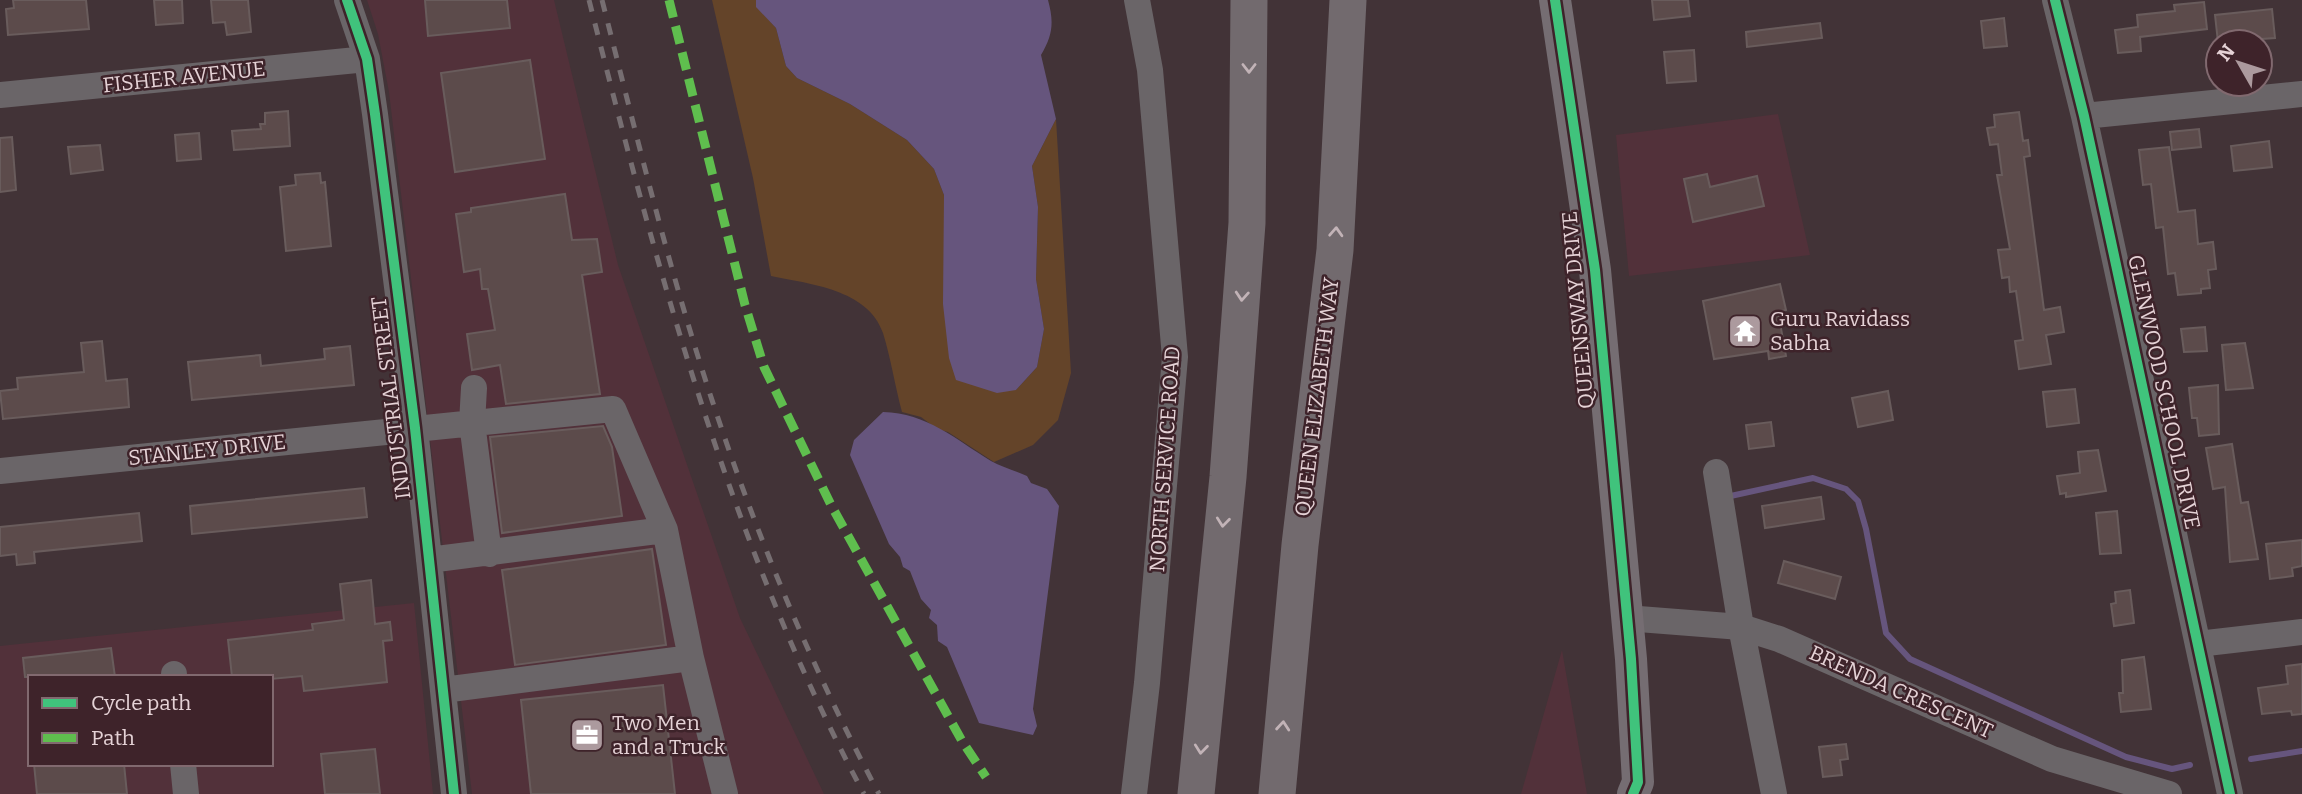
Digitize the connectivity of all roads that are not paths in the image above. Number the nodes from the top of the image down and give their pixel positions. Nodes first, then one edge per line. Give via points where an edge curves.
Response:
1 (348, 0) edge
2 (1137, 0) edge
3 (1249, 0) edge
4 (1348, 0) edge
5 (1555, 0) edge
6 (2055, 0) edge
7 (368, 59) junction
8 (2302, 94) edge
9 (0, 95) edge
10 (2084, 116) junction
11 (474, 388) dead end
12 (472, 423) junction
13 (415, 428) junction
14 (0, 471) edge
15 (1716, 472) dead end
16 (666, 530) junction
17 (489, 554) junction
18 (429, 560) junction
19 (1626, 618) junction
20 (1741, 627) junction
21 (2302, 632) edge
22 (2198, 645) junction
23 (691, 658) junction
24 (443, 690) junction
25 (183, 766) edge
26 (1639, 790) edge
27 (186, 794) edge
28 (454, 794) edge
29 (725, 794) edge
30 (1134, 794) edge
31 (1196, 794) edge
32 (1277, 794) edge
33 (1774, 794) edge
34 (2169, 794) edge
35 (2230, 794) edge

1 - 7 street, INDUSTRIAL STREET
2 - 30 street, NORTH SERVICE ROAD via 1150,70 1175,357
3 -> 31 highway via 1247,223 1228,477
32 -> 4 highway, QUEEN ELIZABETH WAY via 1300,545 1335,250
5 - 19 main road, QUEENSWAY DRIVE via 1588,205
6 - 10 street, GLENWOOD SCHOOL DRIVE
7 - 9 street, FISHER AVENUE
7 - 13 street, INDUSTRIAL STREET
8 - 10 street
10 - 22 street, GLENWOOD SCHOOL DRIVE
11 - 12 street
12 - 13 street, STANLEY DRIVE
12 - 16 street, STANLEY DRIVE via 613,409
12 - 17 street
13 - 14 street, STANLEY DRIVE
13 - 18 street, INDUSTRIAL STREET
15 - 20 street
16 - 17 street
16 - 23 street
17 - 18 street
18 - 24 street, INDUSTRIAL STREET
19 - 20 street, BRENDA CRESCENT
19 - 26 main road, QUEENSWAY DRIVE
20 - 33 street
20 - 34 street, BRENDA CRESCENT via 1812,652 2052,759
21 - 22 street
22 - 35 street, GLENWOOD SCHOOL DRIVE
23 - 24 street
23 - 29 street
24 - 28 street, INDUSTRIAL STREET
25 - 27 street

